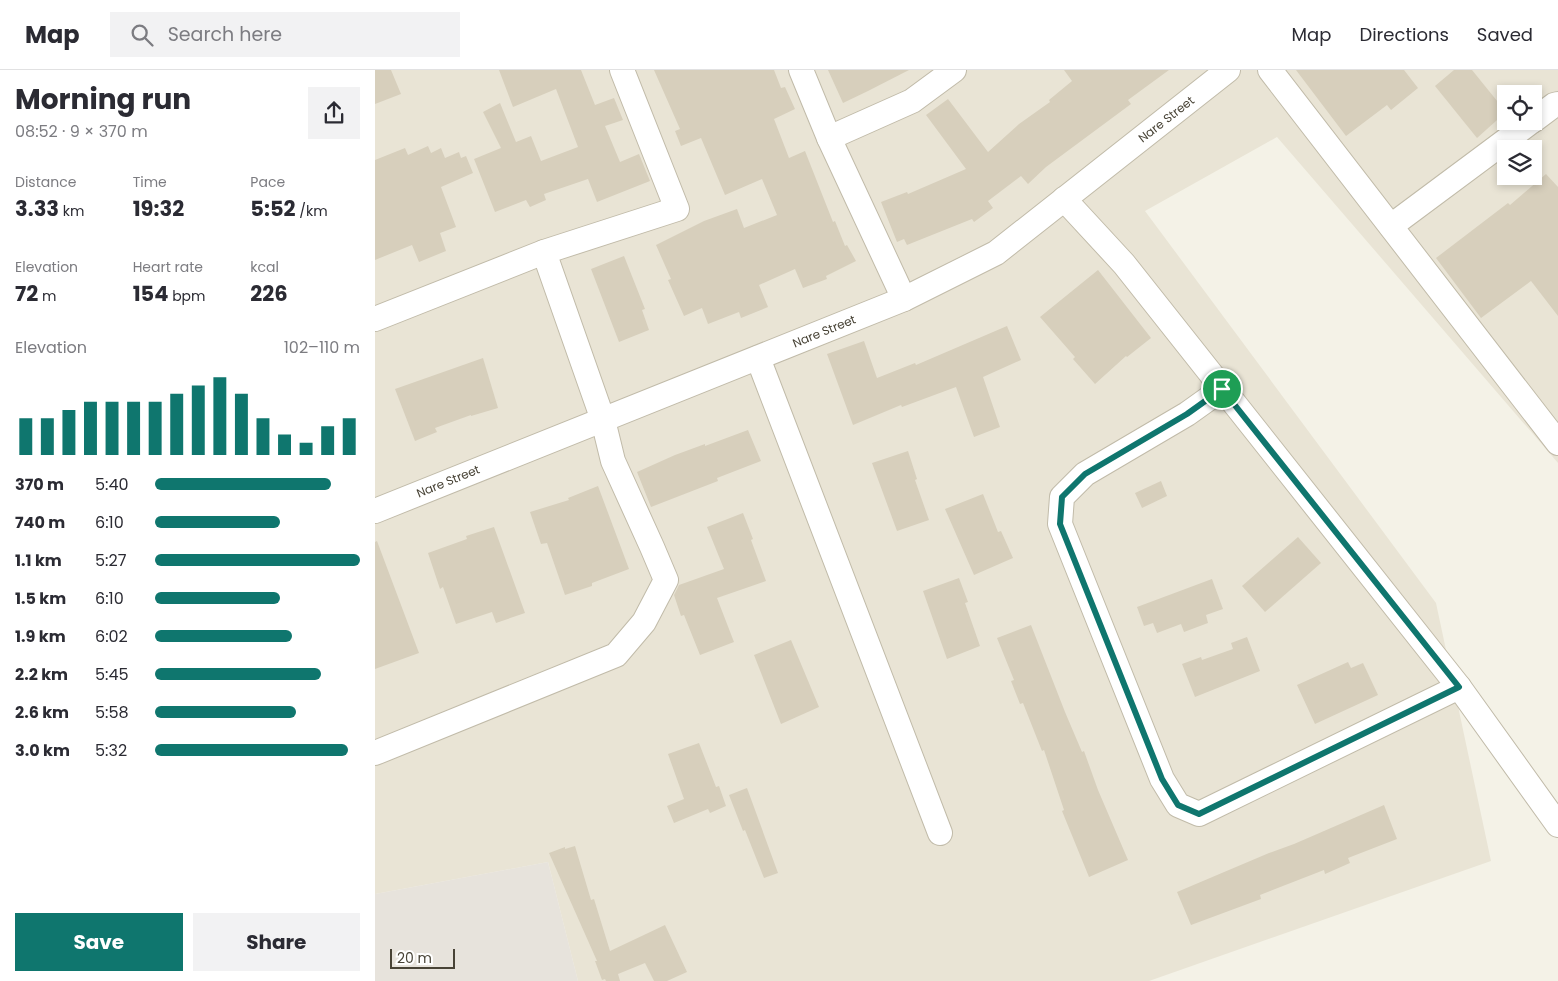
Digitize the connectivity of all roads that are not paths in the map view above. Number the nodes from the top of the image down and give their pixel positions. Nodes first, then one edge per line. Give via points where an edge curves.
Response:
1 (622, 70) edge
2 (801, 70) edge
3 (954, 70) edge
4 (1228, 70) edge
5 (1270, 70) edge
6 (1558, 104) edge
7 (1542, 113) edge
8 (1520, 130) edge
9 (829, 138) junction
10 (1064, 199) junction
11 (1391, 226) junction
12 (544, 252) junction
13 (904, 299) junction
14 (375, 319) edge
15 (758, 358) junction
16 (1222, 389) junction
17 (603, 420) junction
18 (1558, 443) edge
19 (375, 511) edge
20 (1459, 687) junction
21 (375, 753) edge
22 (1558, 825) edge
23 (940, 833) dead end

1 - 12 street via 677,210
2 - 9 street
3 - 9 street via 912,101
4 - 10 street, Nare Street
5 - 11 street
6 - 7 street
8 - 11 street
9 - 13 street
10 - 13 street, Nare Street via 996,253
10 - 16 street via 1124,264
11 - 18 street
12 - 14 street
12 - 17 street
13 - 15 street, Nare Street
15 - 17 street, Nare Street
15 - 23 street
16 - 20 street
16 - 20 street via 1187,414 1085,474 1062,497 1060,524 1162,779 1178,805 1199,814
17 - 19 street, Nare Street
17 - 21 street via 613,461 665,580 644,622 616,655
20 - 22 street

